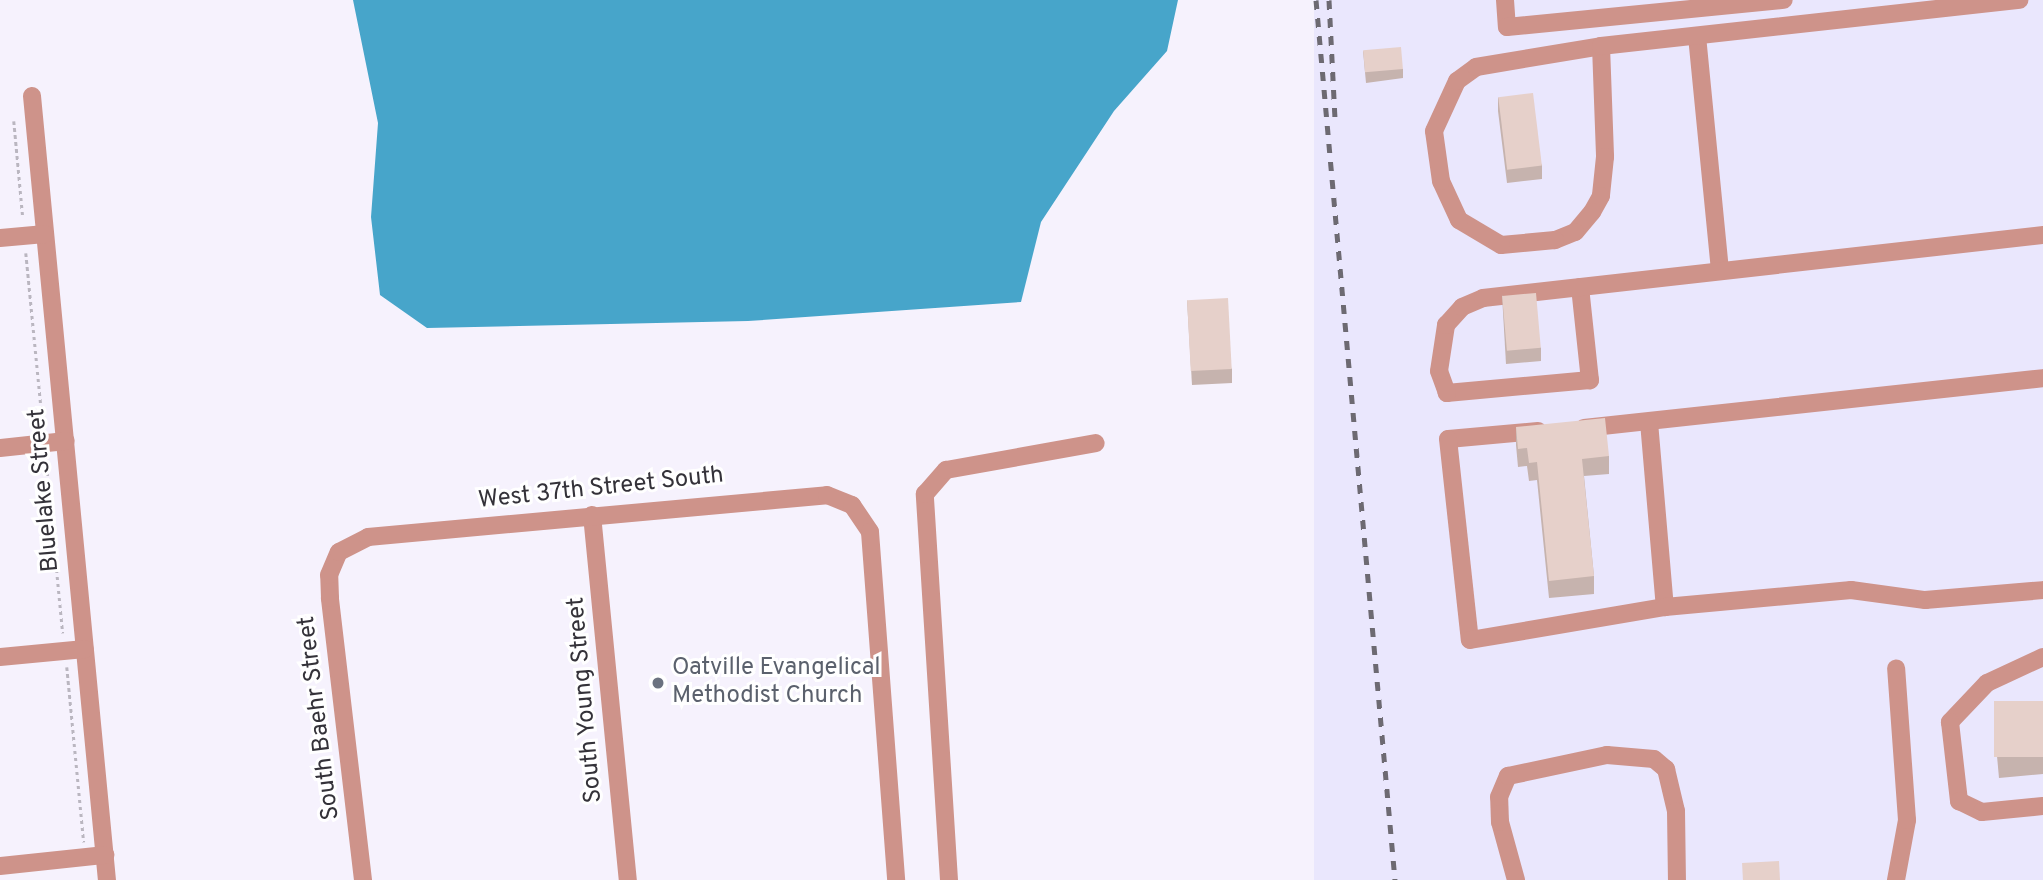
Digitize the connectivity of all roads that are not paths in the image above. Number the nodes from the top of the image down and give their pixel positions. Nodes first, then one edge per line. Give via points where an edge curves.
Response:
1 (1505, 0) edge
2 (1784, 0) edge
3 (2019, 0) edge
4 (1697, 36) junction
5 (1601, 46) junction
6 (32, 96) dead end
7 (45, 234) junction
8 (2043, 235) edge
9 (0, 239) edge
10 (1720, 271) junction
11 (1580, 287) junction
12 (2043, 377) edge
13 (1649, 422) junction
14 (66, 441) junction
15 (1096, 443) dead end
16 (0, 448) edge
17 (592, 515) junction
18 (339, 552) joint
19 (2043, 590) edge
20 (1665, 607) junction
21 (85, 649) junction
22 (0, 657) edge
23 (2043, 657) edge
24 (1896, 668) dead end
25 (2043, 806) edge
26 (105, 855) junction
27 (0, 866) edge
28 (107, 880) edge
29 (363, 880) edge
30 (628, 880) edge
31 (896, 880) edge
32 (949, 880) edge
33 (1516, 880) edge
34 (1676, 880) edge
35 (1896, 880) edge

1 - 2 street via 1507,27
3 - 4 street
4 - 5 street
4 - 10 street
5 - 5 street via 1605,157 1601,196 1592,212 1575,232 1555,240 1513,244 1501,244 1459,220 1441,181 1434,131 1457,80 1476,67
6 - 7 street, Bluelake Street
7 - 9 street
7 - 14 street, Bluelake Street
8 - 10 street
10 - 11 street
11 - 11 street via 1590,380 1447,393 1439,371 1446,325 1462,307 1483,298
12 - 13 street
13 - 20 street
13 - 20 street via 1448,439 1470,640
14 - 16 street
14 - 21 street, Bluelake Street
15 - 32 street via 946,470 925,494
17 - 18 street, West 37th Street South via 368,537
17 - 30 street, South Young Street
17 - 31 street, West 37th Street South via 827,495 865,519 873,551
18 - 29 street, South Baehr Street via 330,586
19 - 20 street via 1925,600 1851,590
21 - 22 street
21 - 26 street, Bluelake Street
23 - 25 street via 1987,683 1950,722 1959,801 1982,812
24 - 35 street via 1907,820
26 - 27 street
26 - 28 street, Bluelake Street
33 - 34 street via 1500,822 1499,797 1508,776 1607,755 1654,759 1666,769 1676,811

